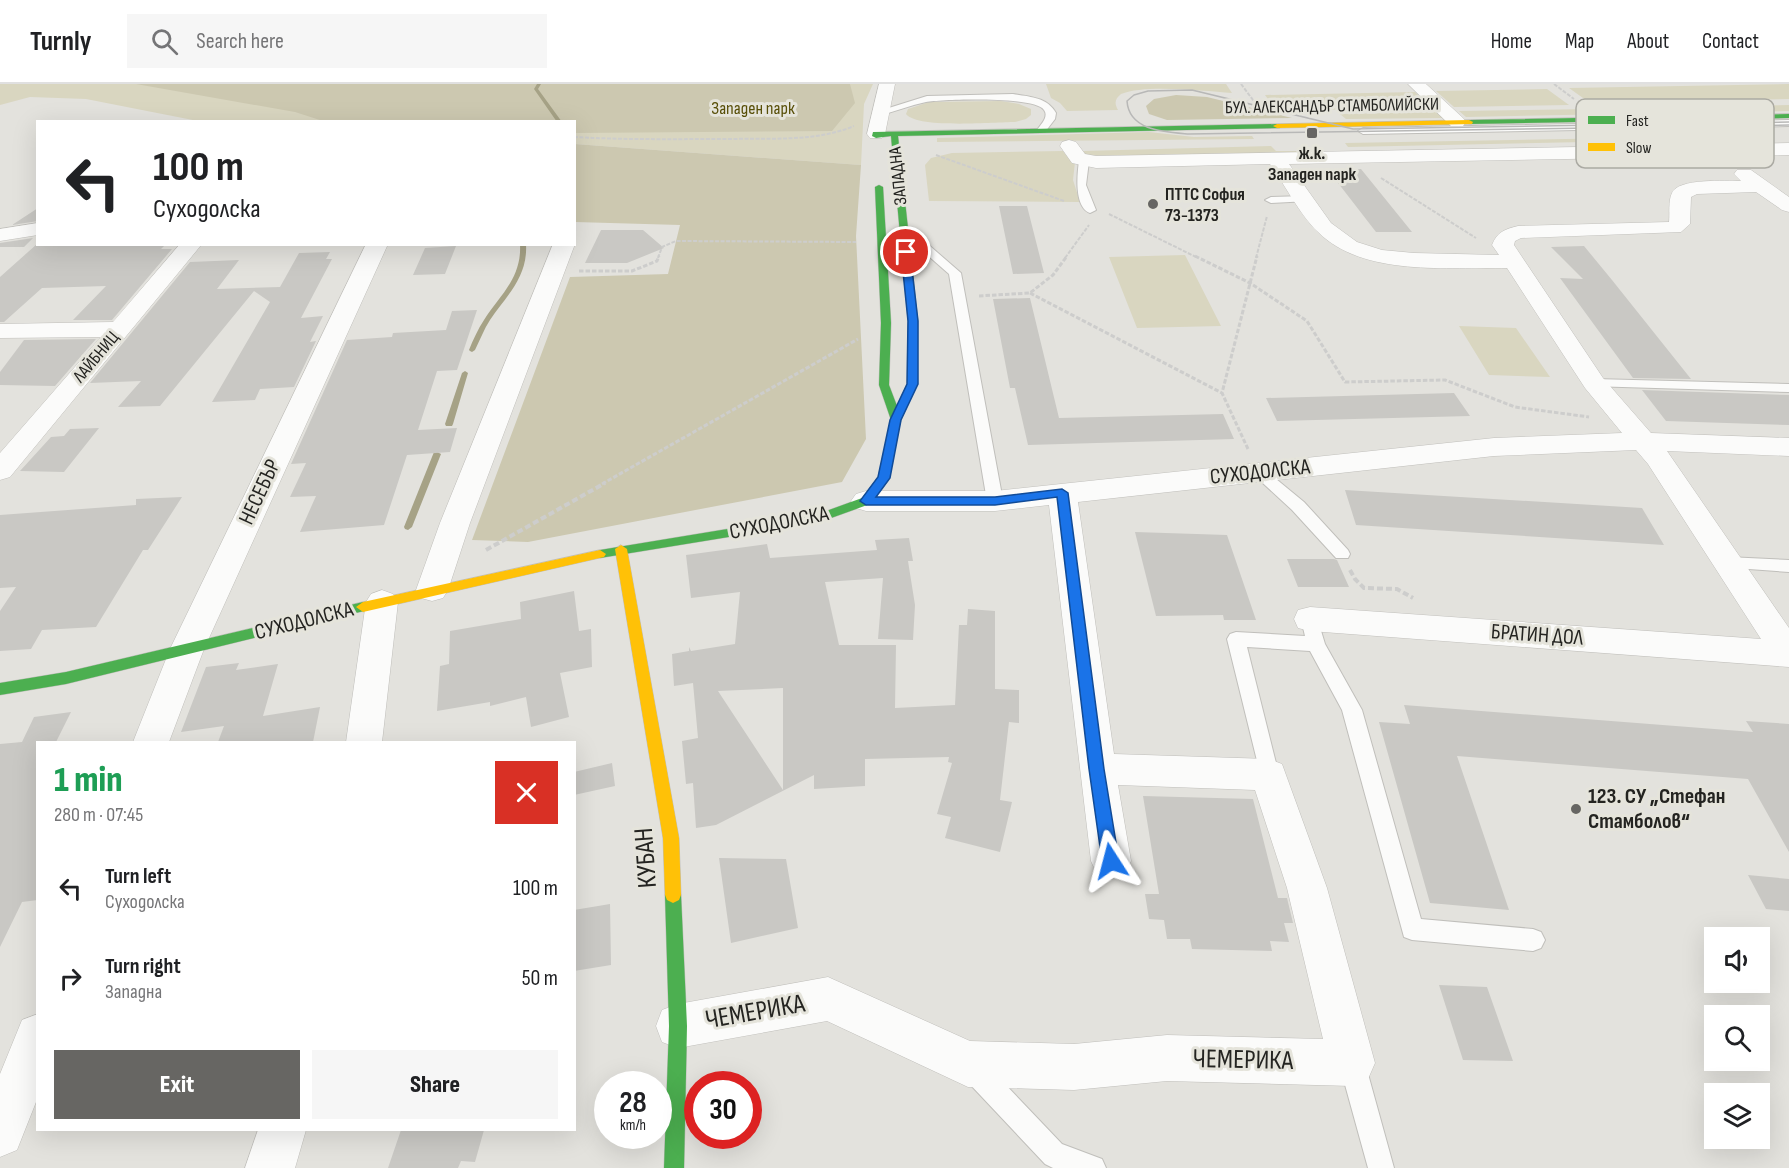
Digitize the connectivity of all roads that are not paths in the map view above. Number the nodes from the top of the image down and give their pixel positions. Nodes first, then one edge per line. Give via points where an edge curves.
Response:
1 (887, 84) edge
2 (1416, 84) edge
3 (881, 112) junction
4 (1774, 116) edge
5 (1789, 116) edge
6 (1576, 120) edge
7 (1456, 122) junction
8 (1774, 123) edge
9 (1789, 123) edge
10 (1576, 129) edge
11 (1042, 130) junction
12 (1774, 130) edge
13 (1789, 130) edge
14 (1576, 133) edge
15 (1358, 135) joint
16 (890, 143) junction
17 (1063, 146) dead end
18 (1774, 149) edge
19 (1789, 149) edge
20 (1088, 153) junction
21 (1576, 154) edge
22 (1276, 159) junction
23 (1736, 168) edge
24 (878, 173) dead end
25 (1779, 197) edge
26 (1305, 199) junction
27 (1271, 200) road end
28 (1090, 210) road end
29 (903, 229) junction
30 (36, 230) edge
31 (0, 235) edge
32 (190, 246) edge
33 (376, 246) edge
34 (563, 246) edge
35 (1514, 262) junction
36 (120, 329) junction
37 (0, 331) edge
38 (1594, 382) junction
39 (1789, 388) edge
40 (896, 420) junction
41 (1642, 441) junction
42 (1789, 447) edge
43 (3, 464) edge
44 (1258, 472) junction
45 (1062, 493) junction
46 (866, 501) junction
47 (995, 501) junction
48 (621, 549) junction
49 (1342, 554) road end
50 (1727, 562) junction
51 (1789, 567) edge
52 (432, 590) junction
53 (382, 602) junction
54 (1313, 632) junction
55 (187, 649) junction
56 (1789, 654) edge
57 (0, 689) edge
58 (151, 741) edge
59 (364, 741) edge
60 (1096, 769) junction
61 (1269, 775) junction
62 (1111, 861) dead end
63 (1533, 940) dead end
64 (678, 1026) junction
65 (36, 1041) edge
66 (1352, 1063) junction
67 (968, 1064) junction
68 (282, 1131) edge
69 (0, 1133) edge
70 (270, 1168) edge
71 (674, 1168) edge
72 (1093, 1168) edge
73 (1381, 1168) edge

1 - 3 street, ЗАПАДНА
2 - 7 street
3 - 11 lane via 927,99 1013,97 1047,106 1051,113
3 - 16 street, ЗАПАДНА
4 - 5 street, БУЛ. АЛЕКСАНДЪР СТАМБОЛИЙСКИ
6 - 7 street, БУЛ. АЛЕКСАНДЪР СТАМБОЛИЙСКИ
7 - 11 street, БУЛ. АЛЕКСАНДЪР СТАМБОЛИЙСКИ
8 - 9 lane
10 - 15 lane
11 - 16 street, БУЛ. АЛЕКСАНДЪР СТАМБОЛИЙСКИ
12 - 13 street, БУЛ. АЛЕКСАНДЪР СТАМБОЛИЙСКИ
14 - 15 street, БУЛ. АЛЕКСАНДЪР СТАМБОЛИЙСКИ
16 - 29 street, ЗАПАДНА
17 - 20 street via 1074,155
18 - 19 street
20 - 22 street
20 - 28 lane via 1081,185
21 - 22 street
22 - 26 street
23 - 25 street
24 - 40 street, ЗАПАДНА via 886,323 884,385
25 - 35 street via 1693,188 1681,194 1680,224 1674,228 1518,232 1506,237 1503,245
26 - 27 lane
26 - 35 street via 1324,227 1349,247 1414,260
29 - 40 street, ЗАПАДНА via 913,321 912,384
29 - 47 lane via 955,273
30 - 31 street
32 - 36 street, ЛАЙБНИЦ
33 - 55 street, НЕСЕБЪР
34 - 52 street
35 - 38 street
36 - 37 street
36 - 43 street, ЛАЙБНИЦ
38 - 39 lane
38 - 41 street
40 - 46 street, ЗАПАДНА via 884,478
41 - 42 street, СУХОДОЛСКА
41 - 44 street, СУХОДОЛСКА via 1494,447
41 - 50 street via 1658,458
44 - 45 street, СУХОДОЛСКА
44 - 49 lane via 1298,506
45 - 47 street, СУХОДОЛСКА
45 - 60 street
46 - 47 street, СУХОДОЛСКА
46 - 48 street, СУХОДОЛСКА via 820,518
48 - 52 street, СУХОДОЛСКА
48 - 64 street, КУБАН via 671,838
50 - 51 lane
50 - 56 street
52 - 53 street, СУХОДОЛСКА
53 - 55 street, СУХОДОЛСКА
53 - 59 street
54 - 56 street, БРАТИН ДОЛ via 1454,629
54 - 61 lane via 1236,639
54 - 63 lane via 1352,710 1412,929
55 - 57 street, СУХОДОЛСКА via 66,678
55 - 58 street, НЕСЕБЪР
60 - 61 street
60 - 62 street
61 - 66 street via 1307,888
64 - 67 street, ЧЕМЕРИКА via 828,999
64 - 71 street, КУБАН
65 - 69 street
66 - 67 street, ЧЕМЕРИКА via 1167,1058 1074,1067
66 - 73 lane
67 - 72 lane via 1054,1155
68 - 70 street

